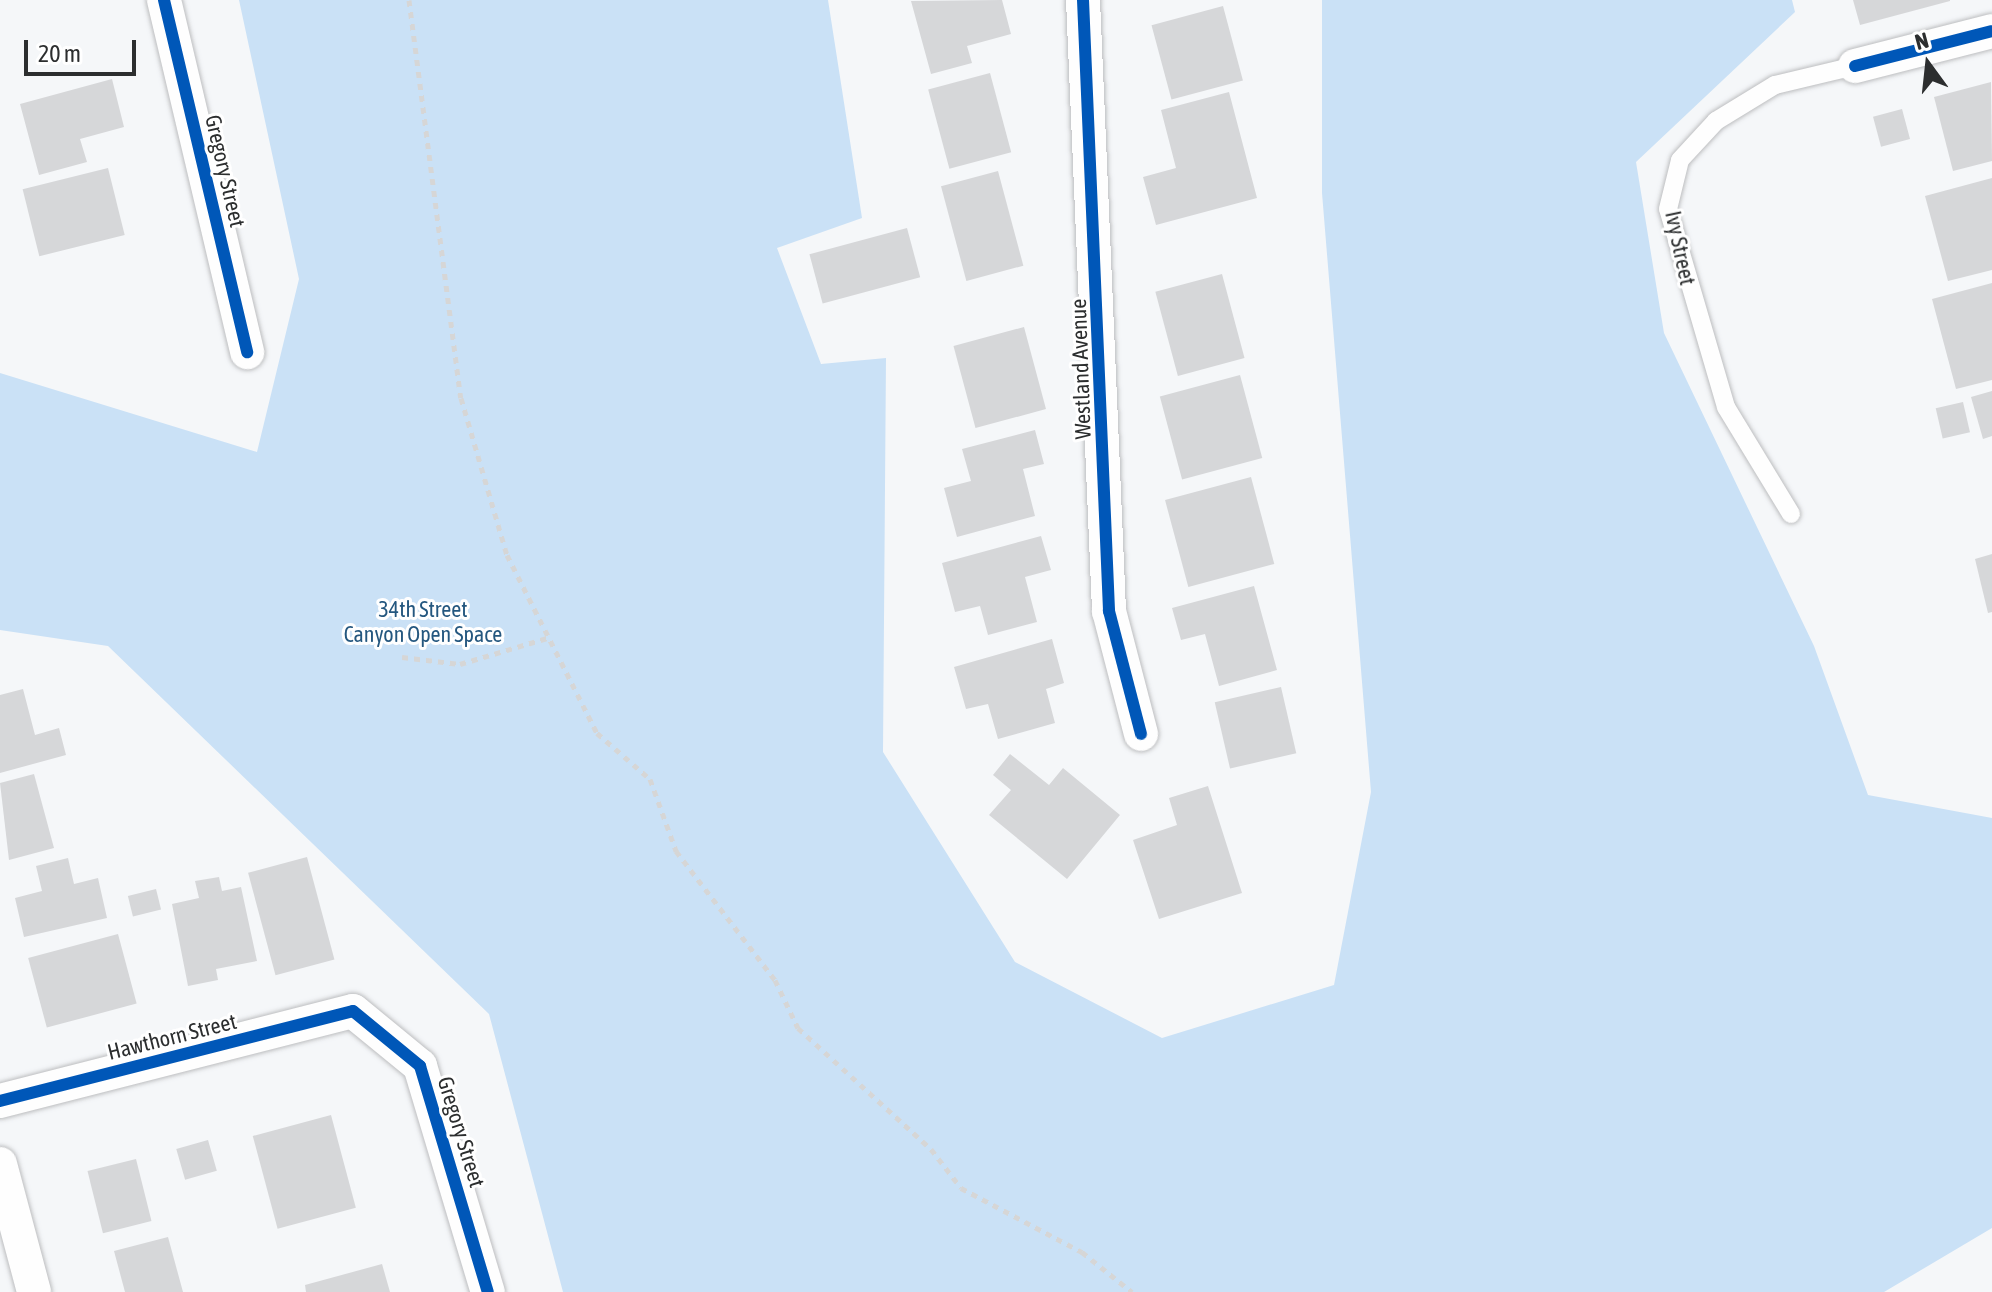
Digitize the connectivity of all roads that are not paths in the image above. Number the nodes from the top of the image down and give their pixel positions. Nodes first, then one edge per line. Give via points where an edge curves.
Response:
1 (164, 0) edge
2 (1083, 0) edge
3 (1992, 31) edge
4 (1855, 66) joint
5 (247, 352) dead end
6 (1791, 514) dead end
7 (1141, 734) dead end
8 (353, 1011) joint
9 (0, 1101) edge
10 (0, 1164) edge
11 (34, 1292) edge
12 (488, 1292) edge

1 - 5 street, Gregory Street
2 - 7 street, Westland Avenue via 1109,611
3 - 4 street, Ivy Street
4 - 6 lane, Ivy Street via 1775,85 1716,121 1680,160 1668,209 1726,407
8 - 9 street, Hawthorn Street
8 - 12 street, Gregory Street via 420,1066
10 - 11 street

